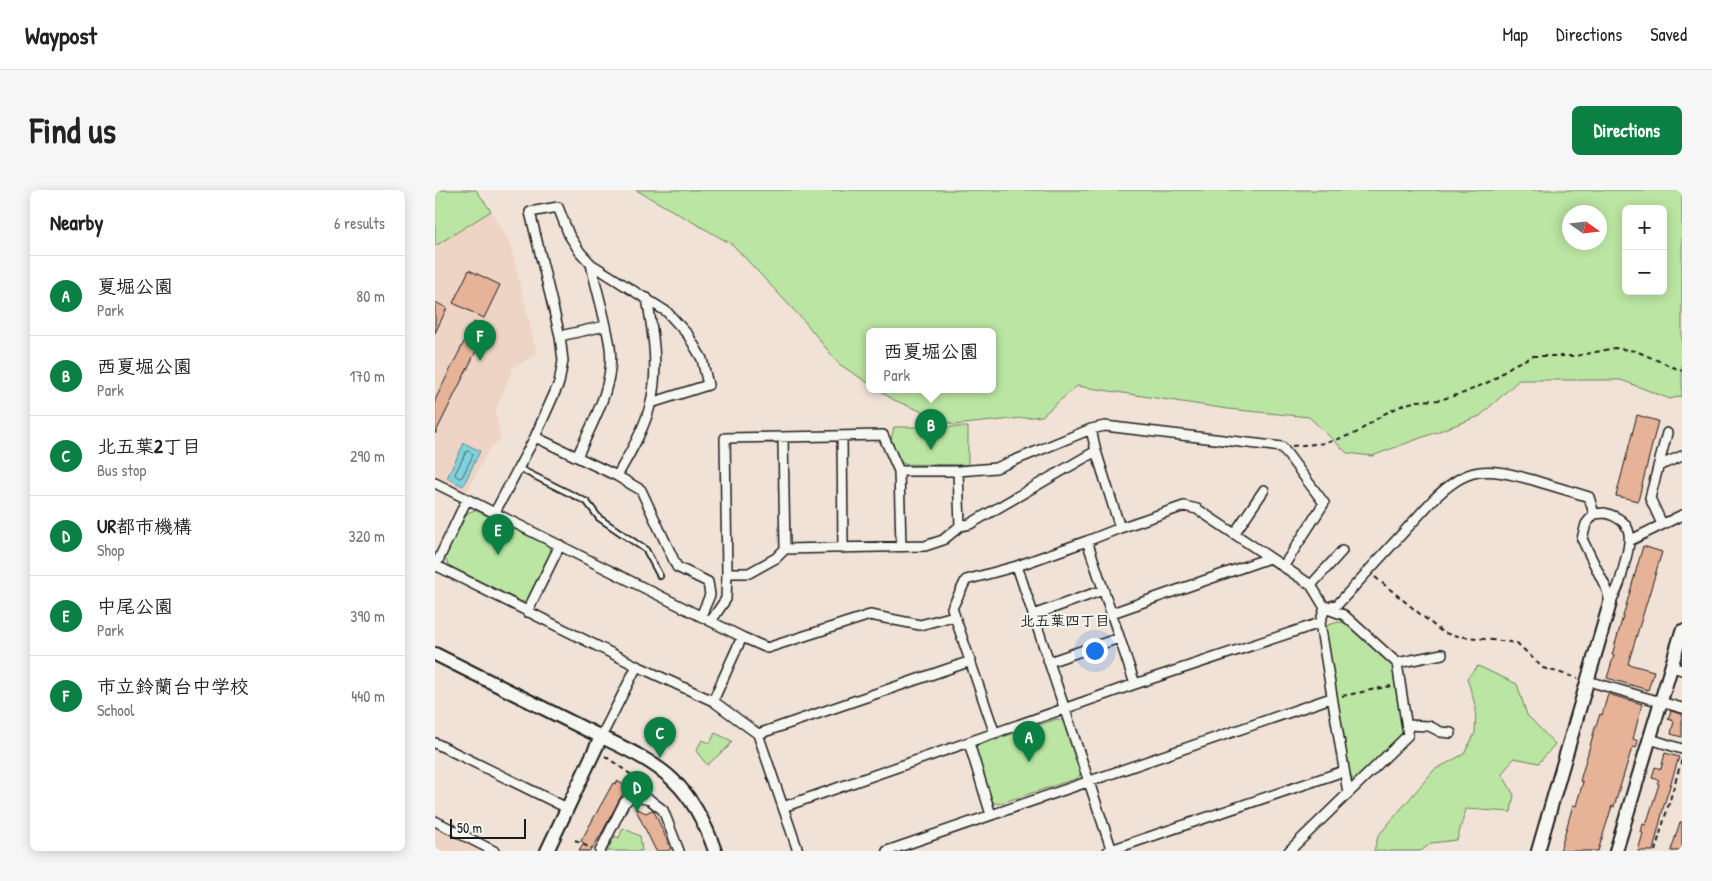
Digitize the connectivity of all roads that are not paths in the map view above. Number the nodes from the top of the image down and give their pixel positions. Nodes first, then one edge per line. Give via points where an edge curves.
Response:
1 (591, 264) junction
2 (647, 298) junction
3 (605, 326) junction
4 (560, 336) junction
5 (651, 403) junction
6 (1091, 429) junction
7 (1667, 433) dead end
8 (841, 436) junction
9 (535, 437) junction
10 (783, 438) junction
11 (1096, 450) junction
12 (1682, 456) edge
13 (577, 457) junction
14 (1658, 466) junction
15 (518, 468) junction
16 (899, 471) junction
17 (958, 471) junction
18 (617, 476) junction
19 (435, 483) edge
20 (1264, 490) dead end
21 (467, 499) junction
22 (495, 512) junction
23 (1594, 514) junction
24 (1682, 515) edge
25 (1662, 524) junction
26 (960, 526) junction
27 (1120, 528) junction
28 (1234, 534) junction
29 (1631, 540) junction
30 (1087, 541) junction
31 (560, 545) junction
32 (901, 546) junction
33 (843, 548) junction
34 (785, 549) junction
35 (1343, 551) dead end
36 (1269, 558) junction
37 (435, 566) edge
38 (1017, 566) junction
39 (1283, 567) junction
40 (727, 573) junction
41 (660, 576) dead end
42 (1311, 586) junction
43 (1103, 590) junction
44 (1610, 603) junction
45 (1325, 608) junction
46 (527, 612) junction
47 (1112, 613) junction
48 (1033, 615) junction
49 (701, 616) junction
50 (954, 616) junction
51 (711, 621) junction
52 (1320, 623) junction
53 (1682, 631) edge
54 (742, 637) junction
55 (1119, 638) junction
56 (435, 654) edge
57 (1442, 654) dead end
58 (971, 661) junction
59 (1049, 662) junction
60 (1397, 663) junction
61 (637, 666) junction
62 (1677, 668) edge
63 (1595, 683) dead end
64 (1135, 684) junction
65 (1331, 698) junction
66 (713, 701) junction
67 (1661, 702) junction
68 (1682, 708) edge
69 (1065, 710) junction
70 (1407, 725) junction
71 (758, 734) junction
72 (995, 734) junction
73 (1451, 734) dead end
74 (601, 736) junction
75 (1650, 740) junction
76 (435, 743) edge
77 (969, 743) junction
78 (1682, 749) edge
79 (1344, 771) junction
80 (1090, 781) junction
81 (1348, 793) junction
82 (783, 807) junction
83 (567, 808) junction
84 (991, 815) junction
85 (435, 821) edge
86 (1110, 850) edge
87 (494, 851) edge
88 (547, 851) edge
89 (601, 851) edge
90 (679, 851) edge
91 (715, 851) edge
92 (798, 851) edge
93 (887, 851) edge
94 (1289, 851) edge
95 (1538, 851) edge
96 (1616, 851) edge

1 - 2 street
1 - 3 street
1 - 4 street via 569,235 558,207 530,212
2 - 5 street via 656,369
2 - 5 street via 667,312 688,336 703,359 708,386
3 - 4 street
3 - 13 street via 610,348 609,376 602,402
4 - 9 street via 563,362 559,383
5 - 18 street
6 - 11 street
6 - 17 street via 996,468
6 - 39 street via 1105,426 1282,447 1323,503
7 - 14 street
8 - 10 street
8 - 16 street via 883,435
8 - 33 street
9 - 13 street
9 - 15 street
10 - 34 street
10 - 40 street via 725,438
11 - 26 street via 970,524
11 - 27 street
12 - 14 street
13 - 18 street
14 - 25 street via 1650,498
15 - 22 street
15 - 41 lane via 587,502 599,518 646,550
16 - 17 street
16 - 32 street
17 - 26 street
18 - 49 street via 641,490 677,567 708,582 710,595
19 - 21 street
20 - 28 street
21 - 22 street
21 - 37 street
22 - 31 street
23 - 29 street via 1605,512 1617,516 1627,526
23 - 44 street via 1586,524 1582,539
23 - 45 street via 1589,497 1505,472 1486,471 1466,476 1448,486 1338,604
24 - 25 street
25 - 29 street
26 - 32 street via 943,540 925,546
27 - 28 street via 1184,506 1197,509
27 - 30 street
28 - 36 street
29 - 44 street via 1619,588
30 - 38 street
30 - 43 street
31 - 46 street
31 - 49 street
32 - 33 street
33 - 34 street
34 - 40 street via 749,574
35 - 42 street
36 - 39 street
36 - 47 street
37 - 46 street
38 - 48 street
38 - 50 street via 966,580 952,608
39 - 42 street
40 - 51 street via 726,599
42 - 45 street
43 - 47 street
43 - 48 street
44 - 95 street
45 - 52 street
45 - 60 street via 1344,615
46 - 61 street
47 - 55 street
48 - 59 street
49 - 51 street
50 - 54 street via 920,625 870,615 767,648
50 - 58 street
51 - 54 street
52 - 64 street
52 - 65 street
53 - 62 street
54 - 66 street
55 - 59 street
55 - 64 street
56 - 74 street
57 - 60 street
58 - 71 street
58 - 72 street
59 - 69 street
60 - 70 street
61 - 66 street
61 - 74 street
62 - 67 street
63 - 67 street
64 - 69 street
65 - 79 street
65 - 80 street
66 - 71 street
67 - 68 street
67 - 75 street
69 - 72 street
69 - 80 street
70 - 73 street via 1429,726
70 - 81 street via 1409,735
71 - 82 street
72 - 77 street
74 - 83 street
74 - 91 street via 650,762 672,780 692,803
75 - 78 street
75 - 96 street
76 - 83 street
77 - 82 street
77 - 84 street
79 - 81 street
79 - 86 street
80 - 84 street
80 - 86 street
81 - 94 street
82 - 92 street
83 - 88 street
84 - 93 street
85 - 87 street
89 - 90 street via 624,803 632,796 650,800 663,810

